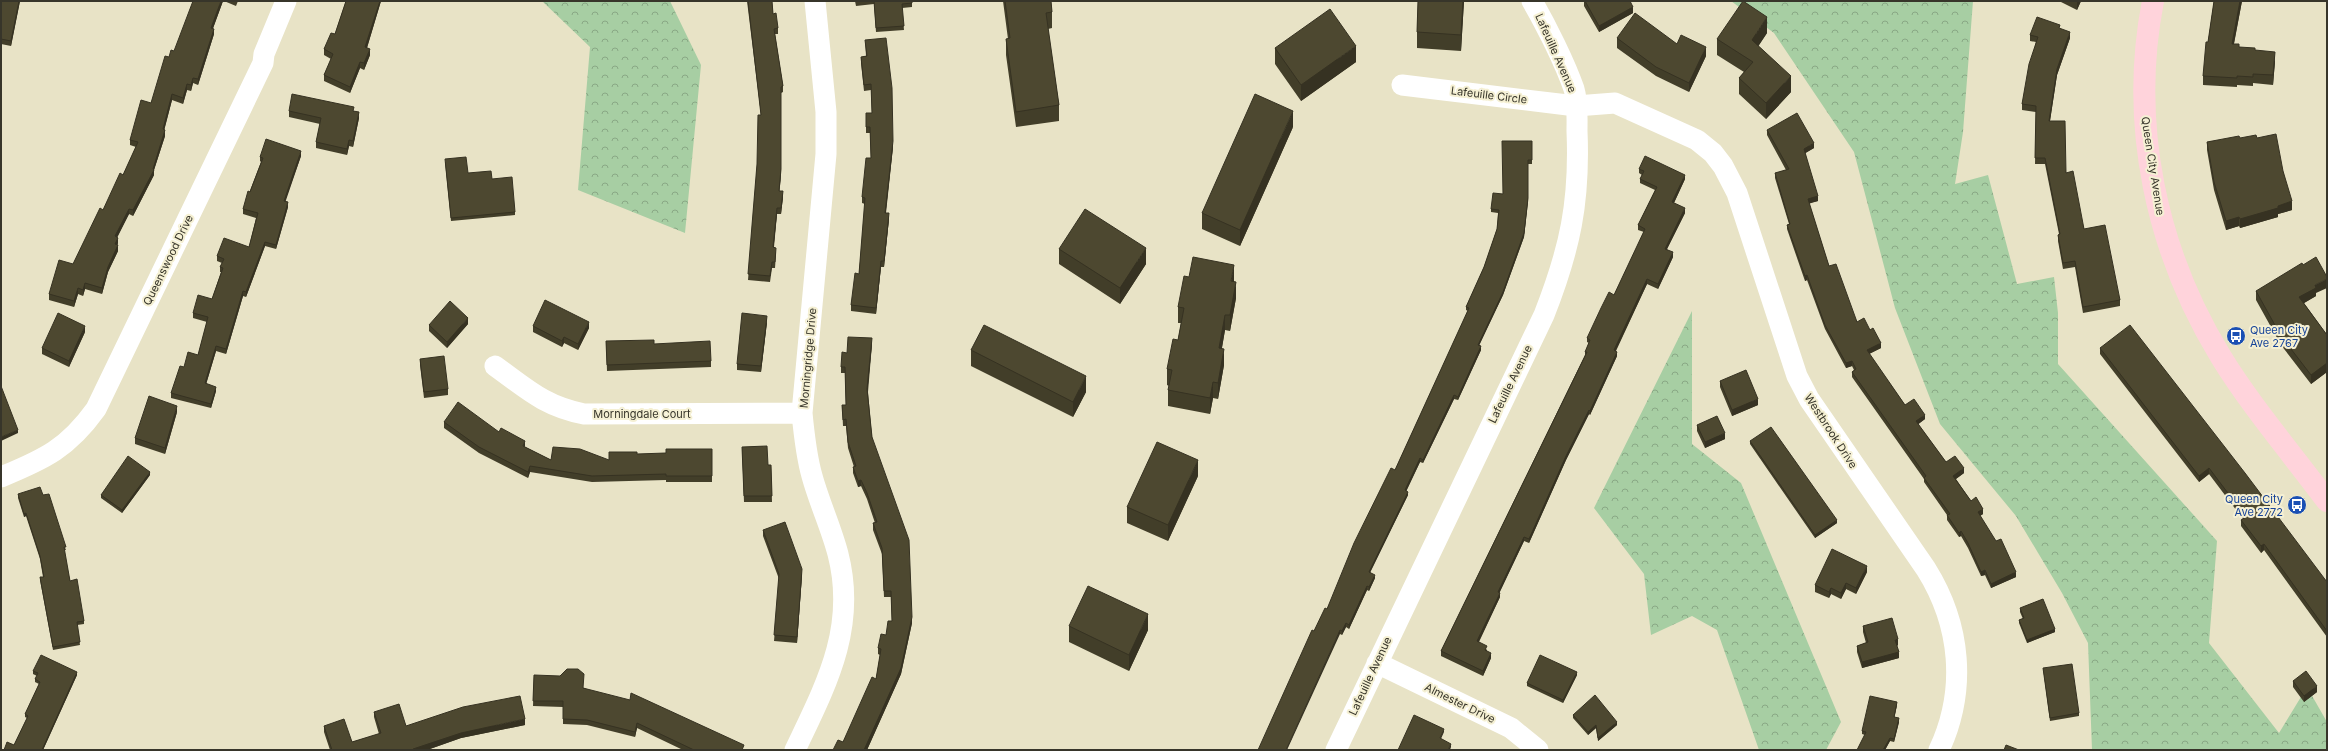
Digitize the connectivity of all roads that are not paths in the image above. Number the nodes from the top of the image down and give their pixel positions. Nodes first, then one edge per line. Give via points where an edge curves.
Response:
1 (286, 1) edge
2 (815, 1) edge
3 (1532, 1) edge
4 (2153, 1) edge
5 (1402, 85) dead end
6 (1576, 106) junction
7 (495, 366) dead end
8 (802, 413) junction
9 (1, 477) edge
10 (2327, 501) edge
11 (1377, 663) junction
12 (795, 750) edge
13 (1336, 750) edge
14 (1538, 750) edge
15 (1938, 750) edge

1 - 9 street, Queenswood Drive via 264,54 263,63 237,119 96,409 82,428 60,449 40,461
2 - 8 street, Morningridge Drive via 826,112 826,154
3 - 6 street, Lafeuille Avenue via 1574,89
4 - 10 main road, Queen City Avenue via 2146,44 2144,86 2146,128 2155,196 2163,229 2197,315 2222,358
5 - 6 street, Lafeuille Circle
6 - 11 street, Lafeuille Avenue via 1576,205 1560,273 1544,314
6 - 15 street, Westbrook Drive via 1615,103 1697,140 1723,166 1737,193 1797,376 1809,399 1926,569 1948,614 1955,643 1955,705
7 - 8 street, Morningdale Court via 547,403 562,410 584,414
8 - 12 street, Morningridge Drive via 812,475 838,554 844,605 842,631 828,681
11 - 13 street, Lafeuille Avenue
11 - 14 street, Almester Drive via 1511,728

